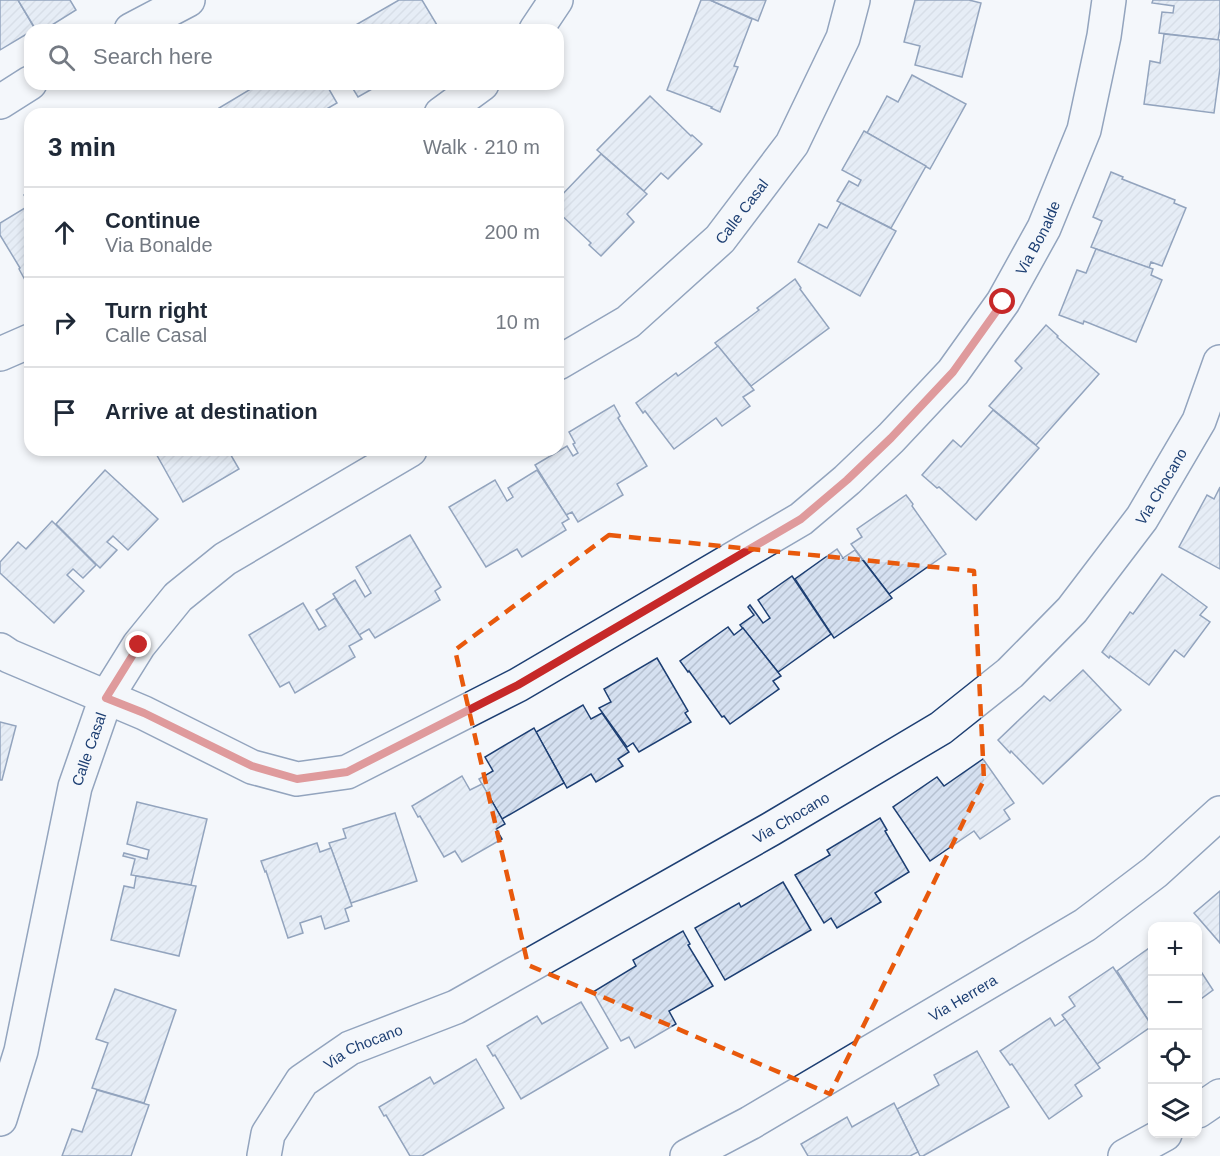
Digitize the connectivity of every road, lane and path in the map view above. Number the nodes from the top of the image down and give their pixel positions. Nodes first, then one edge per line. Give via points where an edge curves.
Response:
1 (188, 0) edge
2 (556, 0) edge
3 (853, 0) edge
4 (1108, 0) edge
5 (142, 24) edge
6 (540, 24) edge
7 (24, 87) edge
8 (474, 90) edge
9 (0, 102) edge
10 (449, 108) edge
11 (24, 344) edge
12 (0, 354) edge
13 (564, 359) edge
14 (1220, 362) edge
15 (400, 456) edge
16 (0, 650) edge
17 (106, 698) junction
18 (1220, 813) edge
19 (1220, 1096) edge
20 (1202, 1108) edge
21 (0, 1119) edge
22 (1158, 1138) edge
23 (264, 1156) edge
24 (687, 1156) edge
25 (1125, 1156) edge

1 - 5 street
2 - 6 street
3 - 13 street, Calle Casal via 843,38 792,144 720,238 628,322
4 - 17 street, Via Bonalde via 1084,130 1044,228 1003,302 953,372 847,480 801,519 518,685 347,772 297,779 252,766
7 - 9 street
8 - 10 street
11 - 12 street
14 - 23 street, Via Chocano via 1199,421 1142,518 1072,610 1010,673 941,728 761,835 456,1007 350,1048 302,1081 268,1134
15 - 17 street, Calle Casal via 225,559 178,597 139,645
16 - 17 street, Via Bonalde
17 - 21 street, Calle Casal via 75,787 21,1051
18 - 24 street, Via Herrera via 1155,872 1085,925 750,1123
19 - 20 street
22 - 25 street

